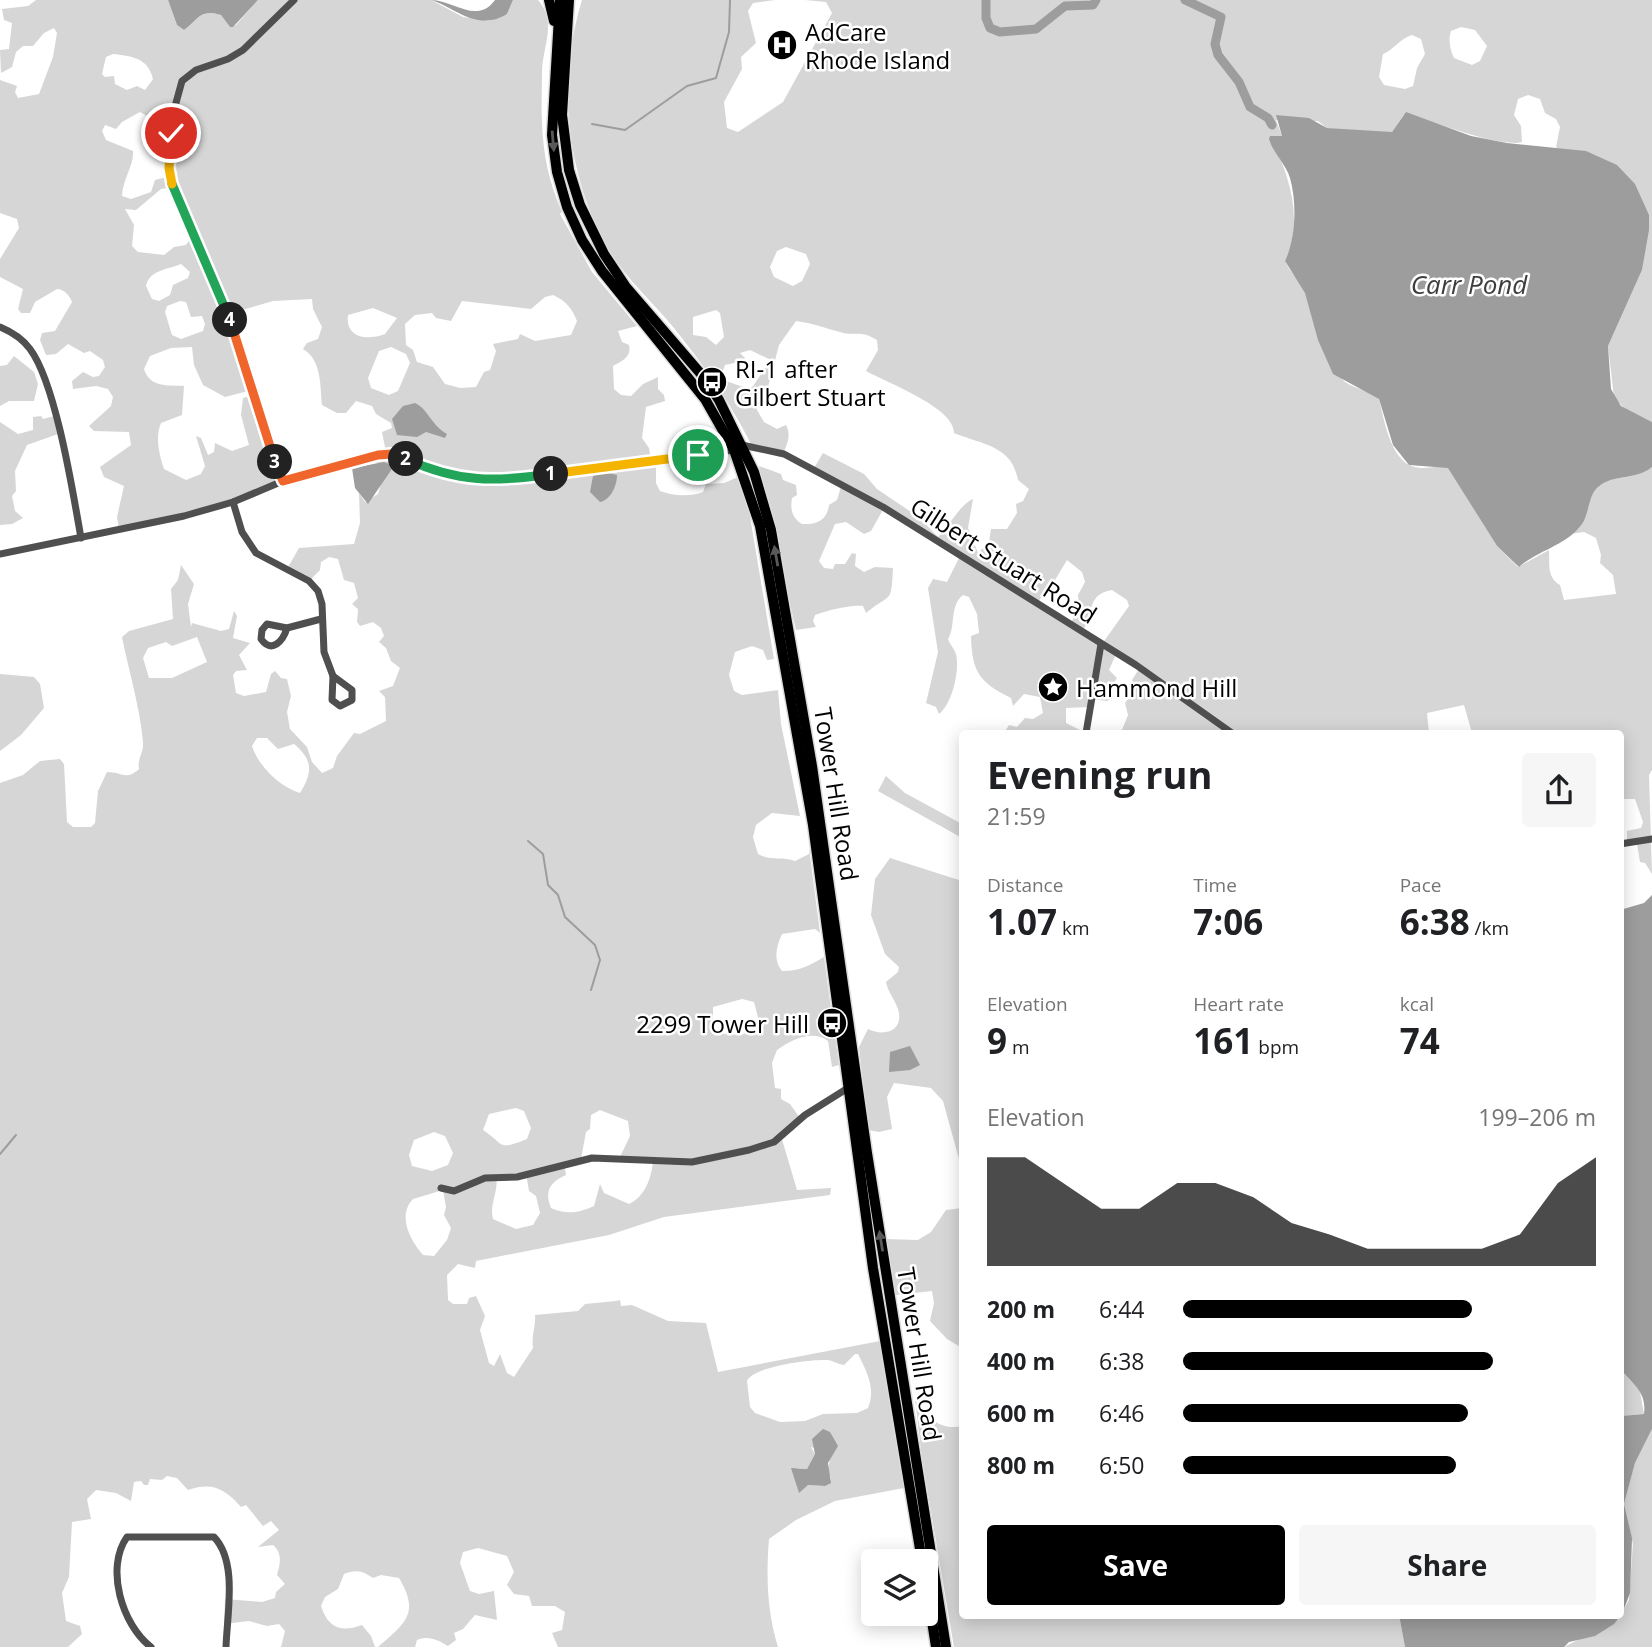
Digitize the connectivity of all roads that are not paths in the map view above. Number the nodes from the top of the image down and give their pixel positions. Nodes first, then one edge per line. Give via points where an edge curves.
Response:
1 (294, 0) edge
2 (549, 0) edge
3 (560, 0) edge
4 (569, 0) edge
5 (578, 0) edge
6 (560, 49) junction
7 (0, 327) edge
8 (738, 448) junction
9 (283, 481) junction
10 (233, 502) junction
11 (82, 538) junction
12 (0, 554) edge
13 (321, 619) junction
14 (287, 628) dead end
15 (1101, 645) junction
16 (333, 676) dead end
17 (792, 706) junction
18 (1087, 730) edge
19 (1228, 730) edge
20 (1652, 839) edge
21 (1624, 843) edge
22 (827, 867) junction
23 (848, 1088) junction
24 (441, 1188) dead end
25 (920, 1549) edge
26 (933, 1626) edge
27 (151, 1647) edge
28 (226, 1647) edge
29 (936, 1647) edge
30 (946, 1647) edge

1 - 9 street via 243,50 182,81 169,158 174,189 223,299
2 - 6 highway
3 - 6 highway, Tower Hill Road
4 - 6 highway, Tower Hill Road
5 - 6 highway
6 - 8 highway, Tower Hill Road via 564,134 574,187 587,222 626,287 707,381
7 - 11 street via 21,340 39,364
8 - 9 street, Gilbert Stuart Road via 490,481 465,479 392,454 378,455
8 - 15 street, Gilbert Stuart Road via 774,450 836,480
8 - 17 highway, Tower Hill Road via 760,526
22 -> 8 highway, Tower Hill Road via 771,530
9 - 10 street, Gilbert Stuart Road
10 - 11 street, Gilbert Stuart Road
10 - 13 street via 242,532 256,553 309,581 318,591
11 - 12 street, Gilbert Stuart Road
13 - 14 street
13 - 16 street via 324,652
15 - 18 street
15 - 19 street, Gilbert Stuart Road
17 - 22 highway
17 - 23 highway, Tower Hill Road via 813,825
20 - 21 street
30 -> 22 highway, Tower Hill Road via 867,1153
23 - 24 street via 805,1115 774,1142 749,1150 697,1162 592,1158 517,1177 485,1178 454,1191
23 - 25 highway, Tower Hill Road
26 - 29 highway
27 - 28 street via 127,1621 119,1593 119,1547 127,1537 215,1537 223,1547 228,1576

